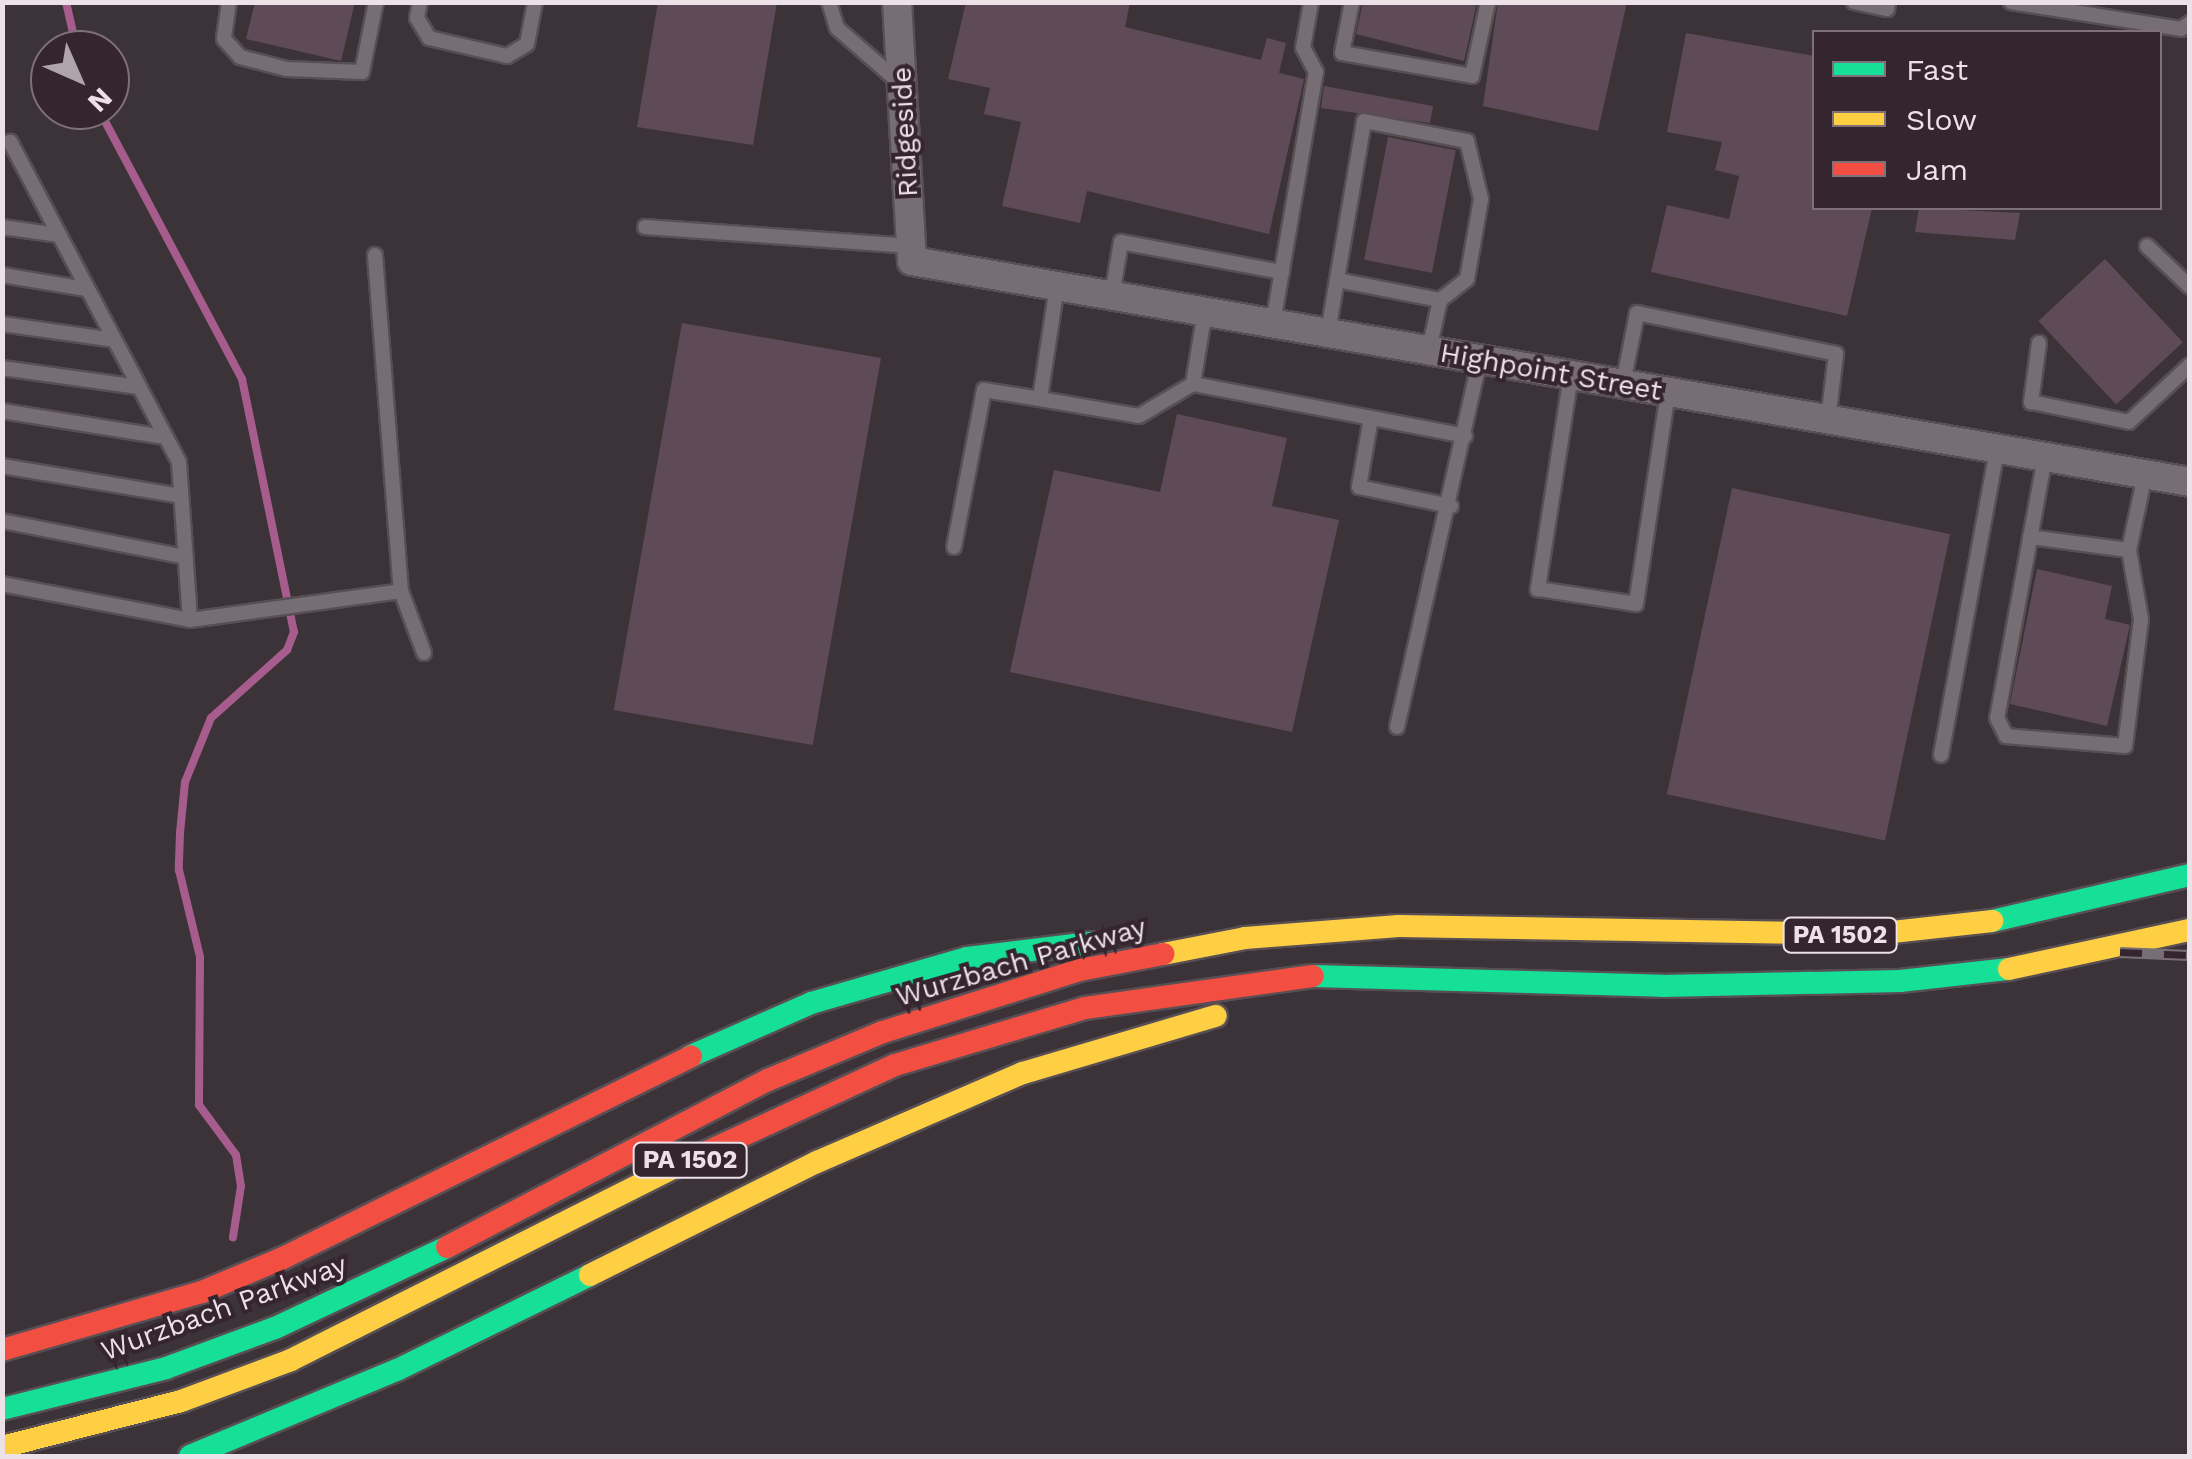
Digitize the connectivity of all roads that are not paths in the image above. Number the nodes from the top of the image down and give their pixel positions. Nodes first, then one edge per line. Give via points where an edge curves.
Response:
1 (229, 2) edge
2 (376, 2) edge
3 (420, 2) edge
4 (535, 2) edge
5 (829, 2) edge
6 (897, 2) edge
7 (1312, 2) edge
8 (1352, 2) edge
9 (1488, 2) edge
10 (1854, 2) edge
11 (1888, 2) edge
12 (2011, 2) edge
13 (2190, 23) edge
14 (902, 84) junction
15 (10, 142) dead end
16 (644, 226) dead end
17 (2, 227) edge
18 (59, 235) junction
19 (2147, 246) dead end
20 (912, 254) junction
21 (374, 255) dead end
22 (1282, 272) junction
23 (2, 275) edge
24 (1337, 280) junction
25 (1057, 286) junction
26 (2190, 287) edge
27 (87, 289) junction
28 (1112, 295) junction
29 (1440, 300) junction
30 (1205, 311) junction
31 (1273, 323) junction
32 (2, 324) edge
33 (1328, 332) junction
34 (114, 340) junction
35 (2039, 342) dead end
36 (1428, 350) junction
37 (1480, 360) junction
38 (2190, 365) edge
39 (2, 368) edge
40 (1571, 376) junction
41 (1193, 384) junction
42 (1623, 384) junction
43 (139, 386) junction
44 (1668, 392) junction
45 (1040, 399) junction
46 (2, 412) edge
47 (1371, 418) junction
48 (1828, 420) junction
49 (1465, 436) junction
50 (165, 437) junction
51 (1998, 449) junction
52 (2046, 457) junction
53 (2, 466) edge
54 (2145, 474) junction
55 (2190, 482) edge
56 (181, 496) junction
57 (1451, 506) junction
58 (2, 520) edge
59 (2030, 537) junction
60 (954, 547) dead end
61 (2129, 550) junction
62 (185, 557) junction
63 (2, 584) edge
64 (401, 591) junction
65 (190, 620) junction
66 (424, 653) dead end
67 (1397, 727) dead end
68 (1941, 755) dead end
69 (2190, 875) edge
70 (2190, 930) edge
71 (1245, 938) junction
72 (1406, 976) junction
73 (2, 1350) edge
74 (2, 1410) edge
75 (2, 1447) edge
76 (190, 1456) edge

1 - 2 lane via 224,39 240,57 287,69 362,72
3 - 4 lane via 417,18 429,38 508,56 527,44
5 - 14 lane via 836,28
6 - 14 street, Ridgeside
7 - 22 lane via 1303,48 1316,72
8 - 9 lane via 1342,53 1472,76
10 - 11 lane
12 - 13 lane via 2181,29
14 - 20 street, Ridgeside
15 - 18 lane
16 - 20 lane
17 - 18 lane
18 - 27 lane
19 - 26 lane
20 - 25 street, Highpoint Street
21 - 64 lane
22 - 28 lane via 1121,242
22 - 31 lane
23 - 27 lane
24 - 29 lane
24 - 29 lane via 1364,121 1467,142 1481,199 1467,279
24 - 33 lane
25 - 28 street, Highpoint Street
25 - 45 lane
27 - 34 lane
28 - 30 street, Highpoint Street
29 - 36 lane
30 - 31 street, Highpoint Street
30 - 41 lane
31 - 33 street, Highpoint Street
32 - 34 lane
33 - 36 street, Highpoint Street
34 - 43 lane
35 - 38 lane via 2031,402 2129,422
36 - 37 street, Highpoint Street
37 - 40 street, Highpoint Street
37 - 49 lane
39 - 43 lane
40 - 42 street, Highpoint Street
40 - 44 lane via 1538,588 1636,604
41 - 45 lane via 1139,416
41 - 47 lane
42 - 44 street, Highpoint Street
42 - 48 lane via 1637,313 1836,354
43 - 50 lane
44 - 48 street, Highpoint Street
45 - 60 lane via 984,390
46 - 50 lane
47 - 49 lane
47 - 57 lane via 1359,486
48 - 51 street, Highpoint Street
49 - 57 lane
50 - 56 lane via 179,462
51 - 52 street, Highpoint Street
51 - 68 lane
52 - 54 street, Highpoint Street
52 - 59 lane
53 - 56 lane
54 - 55 street, Highpoint Street
54 - 61 lane
56 - 62 lane
57 - 67 lane via 1426,576
58 - 62 lane
59 - 61 lane
59 - 61 lane via 1997,730 2117,750 2125,746 2142,619
62 - 65 lane
63 - 65 lane
64 - 65 lane
64 - 66 lane
69 - 71 highway, Wurzbach Parkway / PA 1502 via 1988,922 1874,934 1484,924
70 - 72 highway, PA 1502 via 2008,969 1900,981 1662,986
71 - 73 highway via 1045,948 967,958 860,987 604,1094 230,1280
71 - 74 highway, Wurzbach Parkway / PA 1502 via 1080,970 882,1032 768,1080 372,1286 276,1328 166,1368
72 - 75 highway, PA 1502 via 1254,981 1124,1001 895,1065 786,1110 291,1360 181,1401
72 - 76 highway via 1174,1025 1023,1073 817,1162 382,1378

